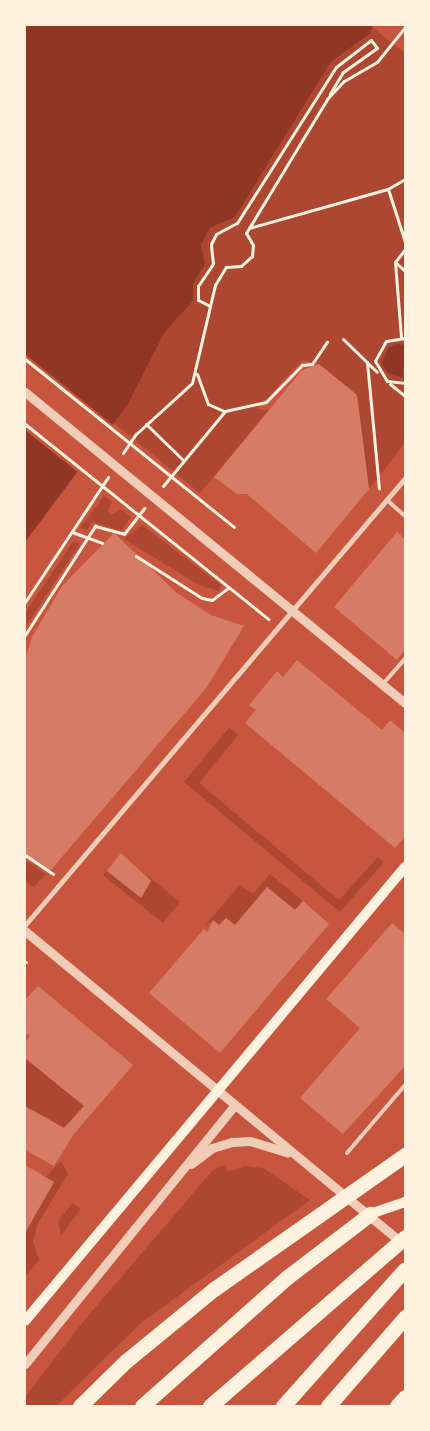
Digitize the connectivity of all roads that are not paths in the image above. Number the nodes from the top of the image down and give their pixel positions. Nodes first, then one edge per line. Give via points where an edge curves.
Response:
1 (25, 392) edge
2 (405, 478) edge
3 (387, 500) junction
4 (405, 516) edge
5 (293, 610) junction
6 (405, 658) edge
7 (383, 684) junction
8 (405, 703) edge
9 (404, 869) edge
10 (25, 925) edge
11 (25, 930) edge
12 (405, 1085) edge
13 (217, 1089) junction
14 (235, 1105) junction
15 (348, 1153) dead end
16 (295, 1155) junction
17 (405, 1155) edge
18 (178, 1174) junction
19 (405, 1202) edge
20 (370, 1214) junction
21 (405, 1236) edge
22 (405, 1245) edge
23 (405, 1269) edge
24 (405, 1317) edge
25 (25, 1320) edge
26 (25, 1364) edge
27 (405, 1396) edge
28 (80, 1406) edge
29 (142, 1406) edge
30 (210, 1406) edge
31 (283, 1406) edge
32 (328, 1406) edge
33 (397, 1406) edge

1 - 5 street
2 - 3 street
3 - 4 lane
3 - 5 street
5 - 7 street
5 - 10 street
6 - 7 lane
7 - 8 street
9 - 13 main road
11 - 13 street
12 - 15 lane
13 - 14 street
13 - 25 main road
14 - 16 street
14 - 18 street
16 - 18 street via 250,1141 232,1142 212,1148
16 - 20 street
17 - 28 highway via 214,1289 126,1361
18 - 26 street
19 - 20 main road
20 - 22 street
20 - 29 highway via 286,1278
21 - 30 highway
23 - 31 highway
24 - 32 highway
27 - 33 highway

